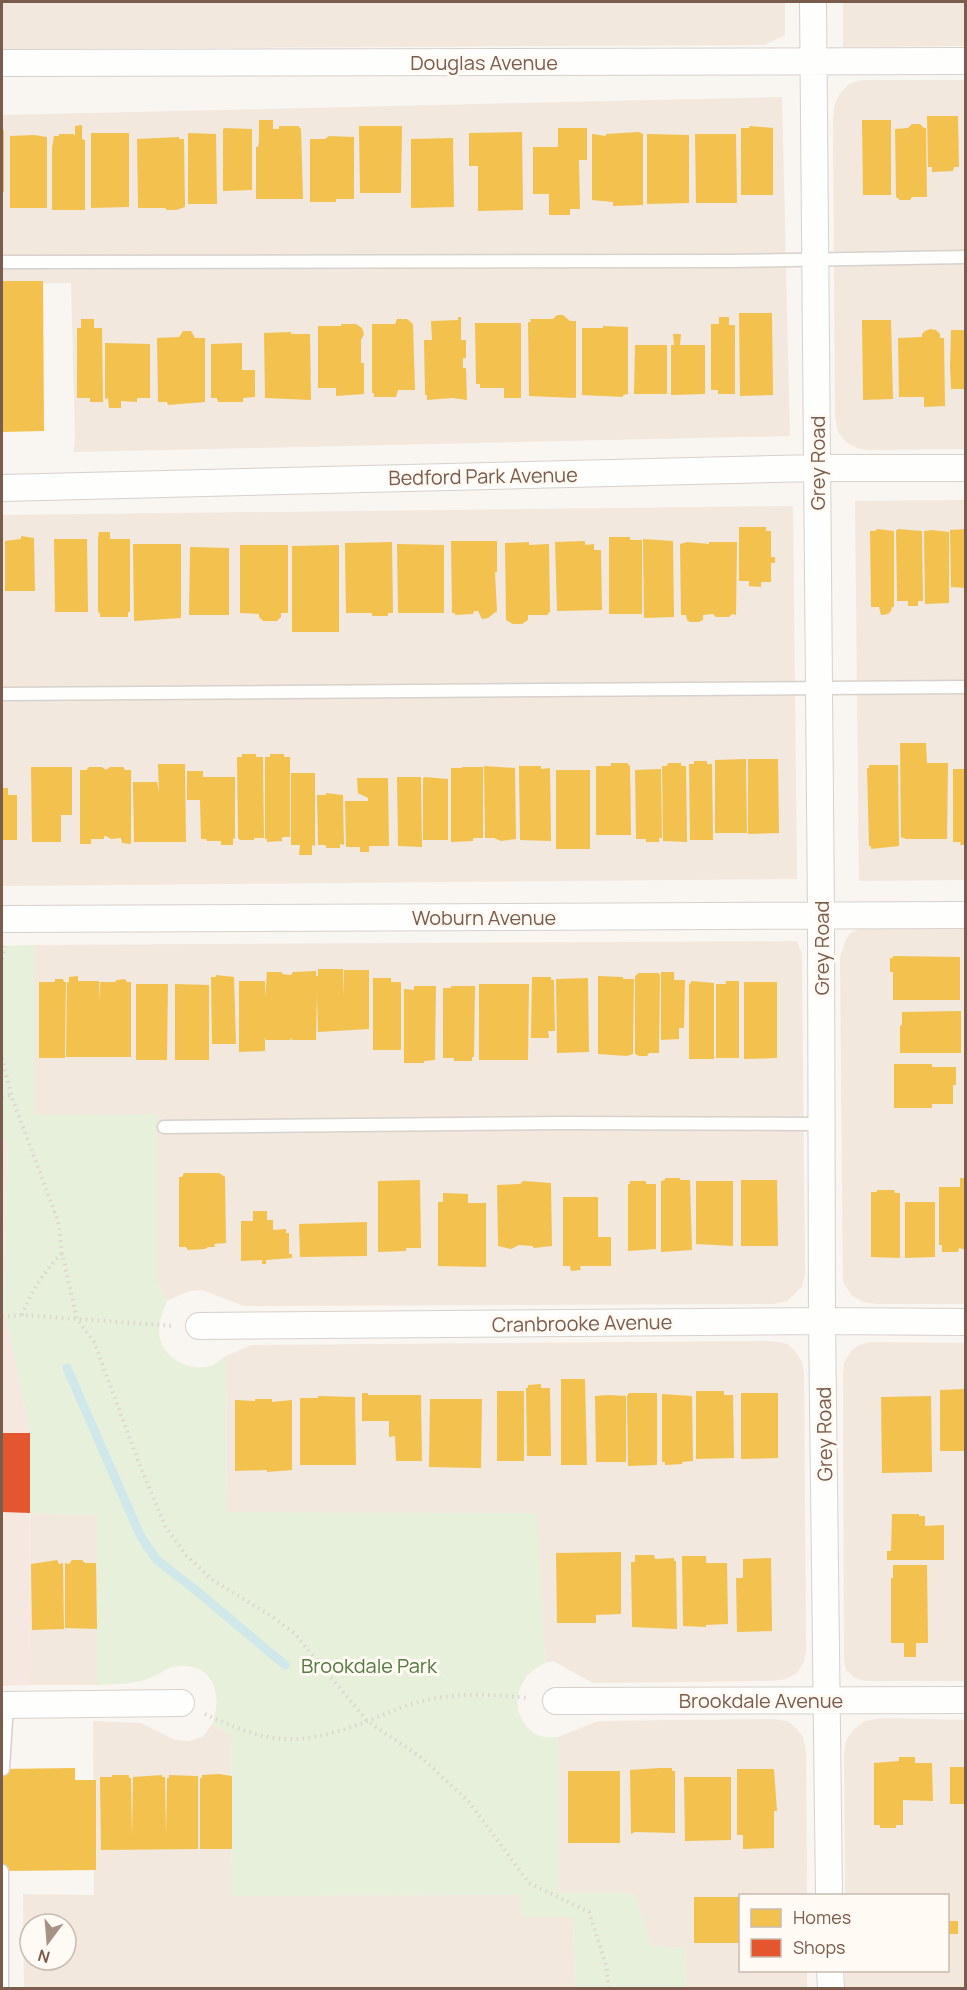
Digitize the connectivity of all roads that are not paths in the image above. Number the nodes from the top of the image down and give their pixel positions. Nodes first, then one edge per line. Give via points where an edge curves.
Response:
1 (813, 2) edge
2 (812, 61) junction
3 (966, 61) edge
4 (2, 63) edge
5 (966, 257) edge
6 (815, 260) junction
7 (2, 262) edge
8 (816, 468) junction
9 (966, 468) edge
10 (2, 488) edge
11 (966, 687) edge
12 (819, 688) junction
13 (2, 694) edge
14 (966, 915) edge
15 (822, 916) junction
16 (2, 919) edge
17 (821, 1124) junction
18 (164, 1127) dead end
19 (822, 1321) junction
20 (966, 1322) edge
21 (199, 1326) road end
22 (826, 1699) junction
23 (966, 1700) edge
24 (556, 1701) road end
25 (181, 1703) road end
26 (4, 1705) edge
27 (3, 1769) dead end
28 (2, 1871) edge
29 (829, 1894) edge
30 (830, 1972) edge
31 (2, 1989) edge
32 (831, 1989) edge

1 - 2 street, Grey Road
2 - 3 street, Douglas Avenue
2 - 4 street, Douglas Avenue
2 - 6 street, Grey Road
5 - 6 lane
6 - 7 lane
6 - 8 street, Grey Road
8 - 9 street, Bedford Park Avenue
8 - 10 street, Bedford Park Avenue
8 - 12 street, Grey Road
11 - 12 lane
12 - 13 lane
12 - 15 street, Grey Road
14 - 15 street, Woburn Avenue
15 - 16 street, Woburn Avenue
15 - 17 street, Grey Road
17 - 18 lane
17 - 19 street, Grey Road
19 - 20 street, Cranbrooke Avenue
19 - 21 street, Cranbrooke Avenue
19 - 22 street, Grey Road
22 - 23 street, Brookdale Avenue
22 - 24 street, Brookdale Avenue
22 - 29 street, Grey Road
25 - 26 street
26 - 27 lane
28 - 31 lane
30 - 32 street

